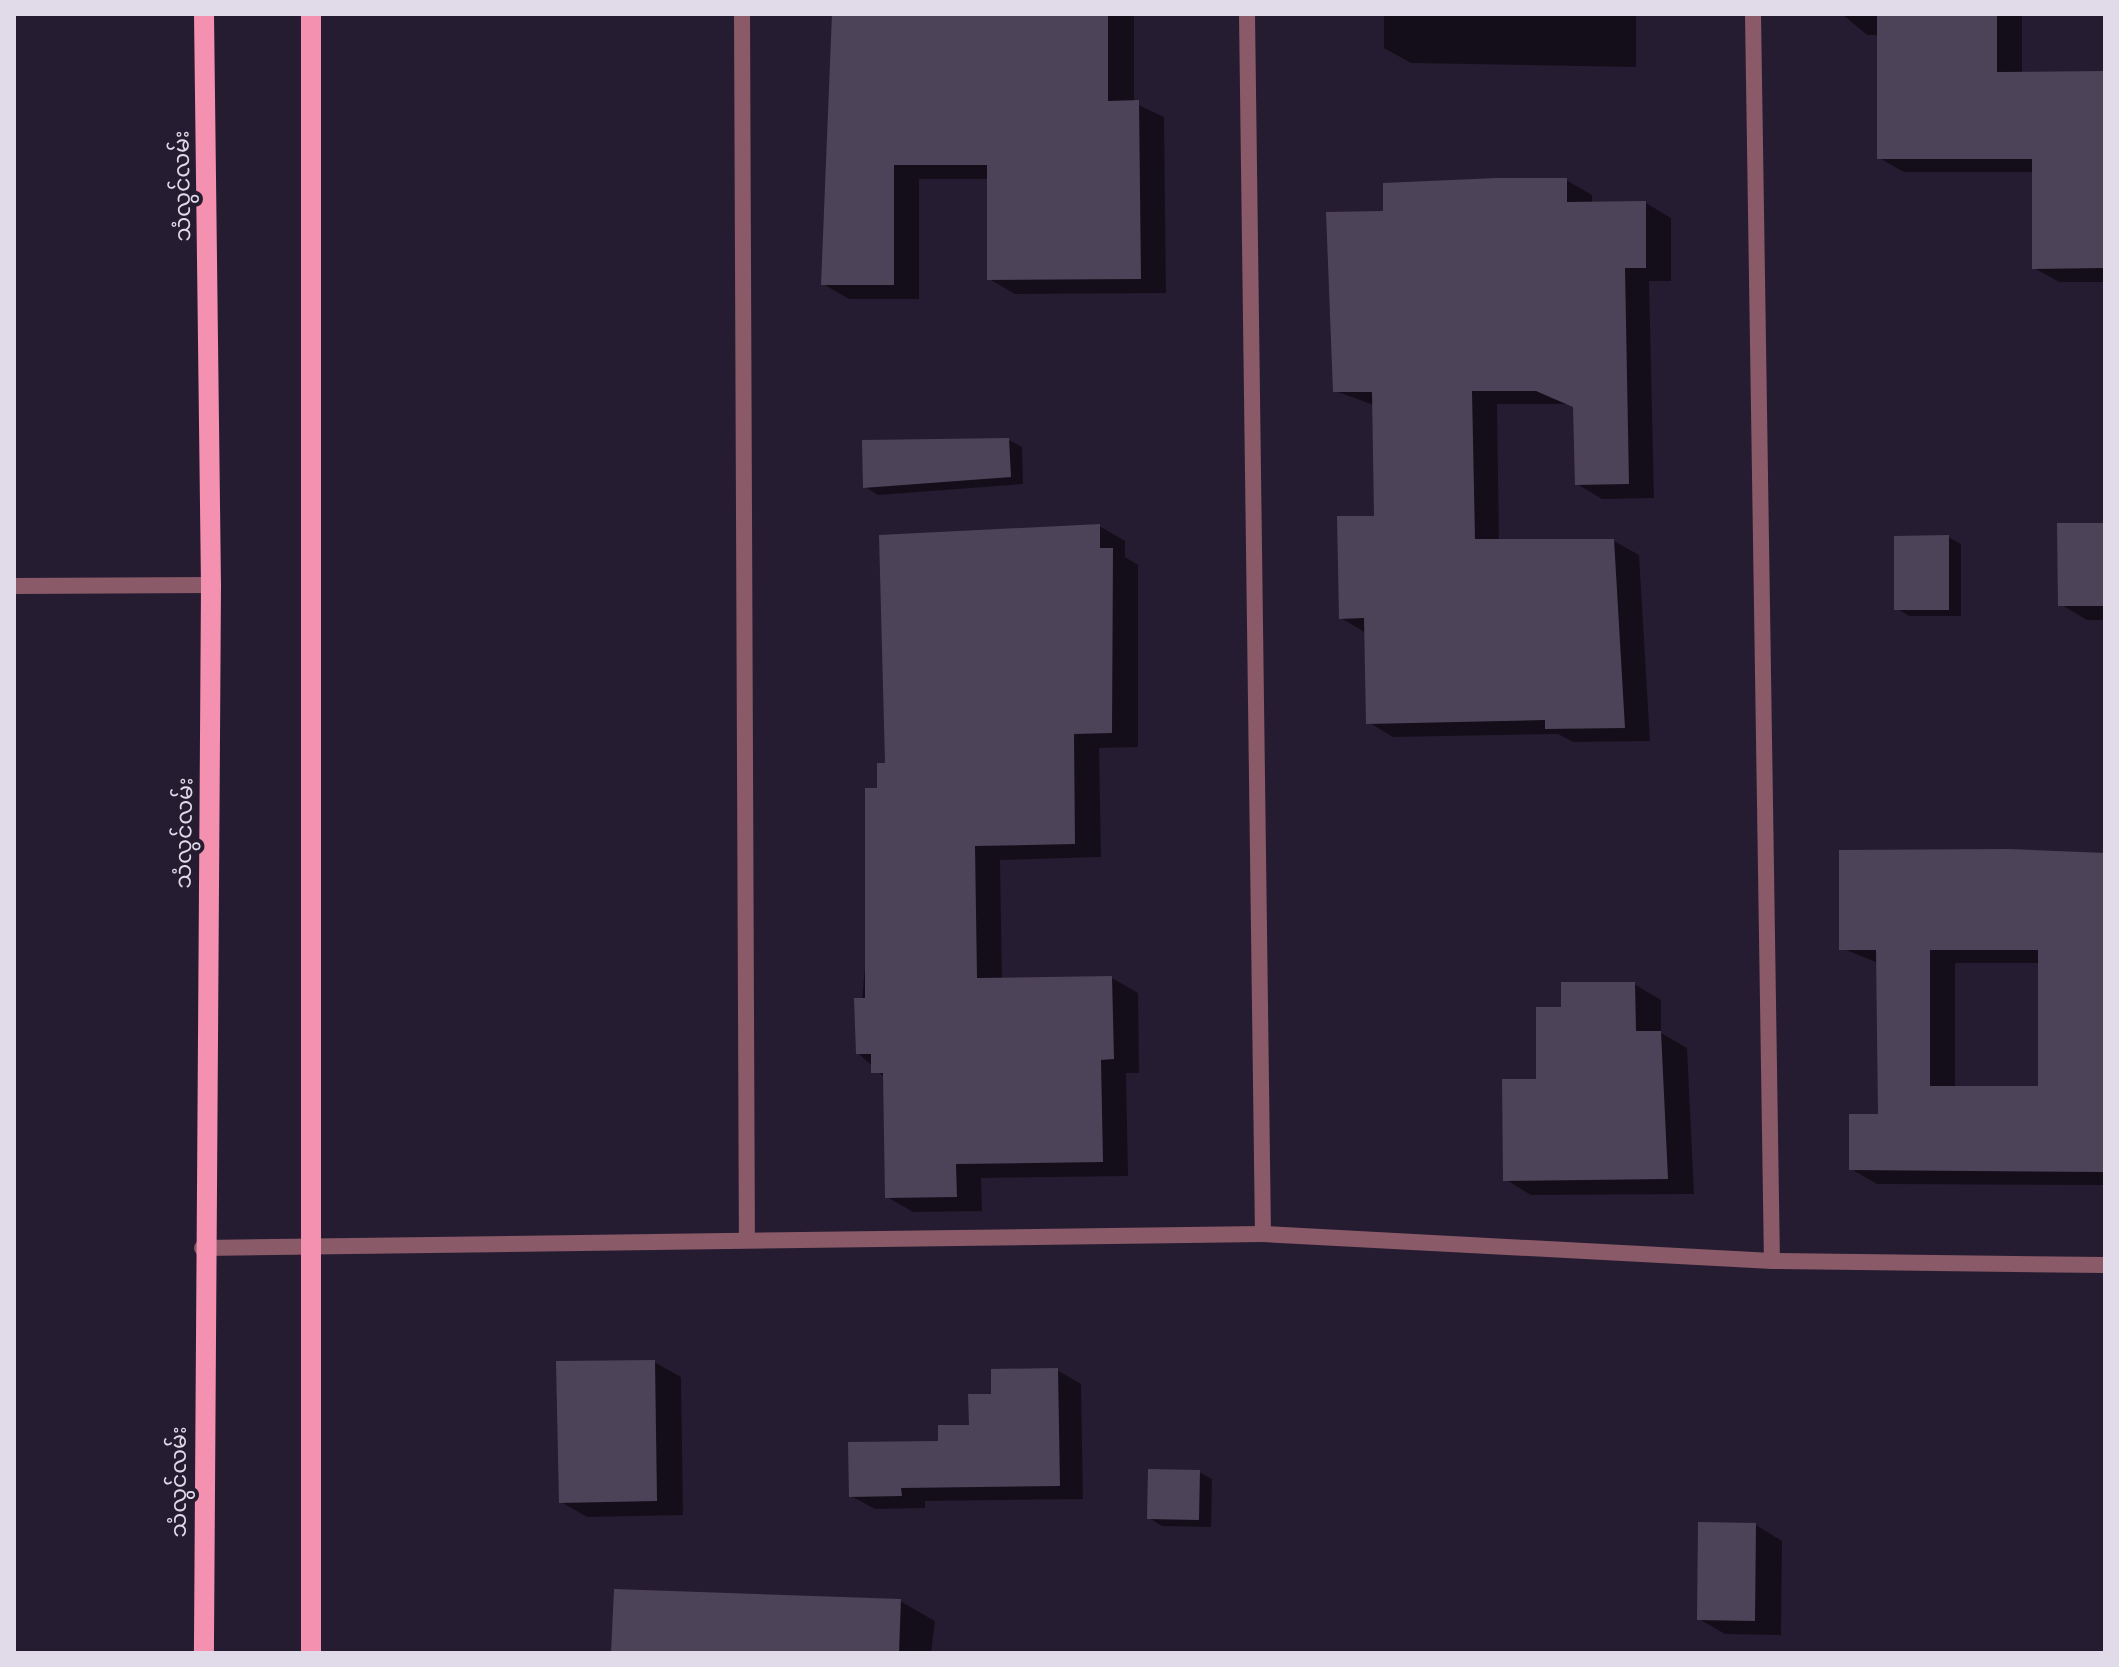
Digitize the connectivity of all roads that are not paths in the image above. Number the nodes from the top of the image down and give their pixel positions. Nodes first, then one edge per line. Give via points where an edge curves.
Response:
1 (204, 14) edge
2 (311, 14) edge
3 (742, 14) edge
4 (1247, 14) edge
5 (1753, 14) edge
6 (211, 585) junction
7 (14, 586) edge
8 (1263, 1234) junction
9 (747, 1240) junction
10 (310, 1246) junction
11 (202, 1248) junction
12 (1772, 1261) junction
13 (2105, 1265) edge
14 (204, 1653) edge
15 (311, 1653) edge

1 - 6 main road, သံလွင်လမ်း
2 - 10 main road
3 - 9 street
4 - 8 street
5 - 12 street
6 - 7 street
6 - 11 main road, သံလွင်လမ်း
8 - 9 street
8 - 12 street
9 - 10 street
10 - 11 street
10 - 15 main road
11 - 14 main road, သံလွင်လမ်း
12 - 13 street

